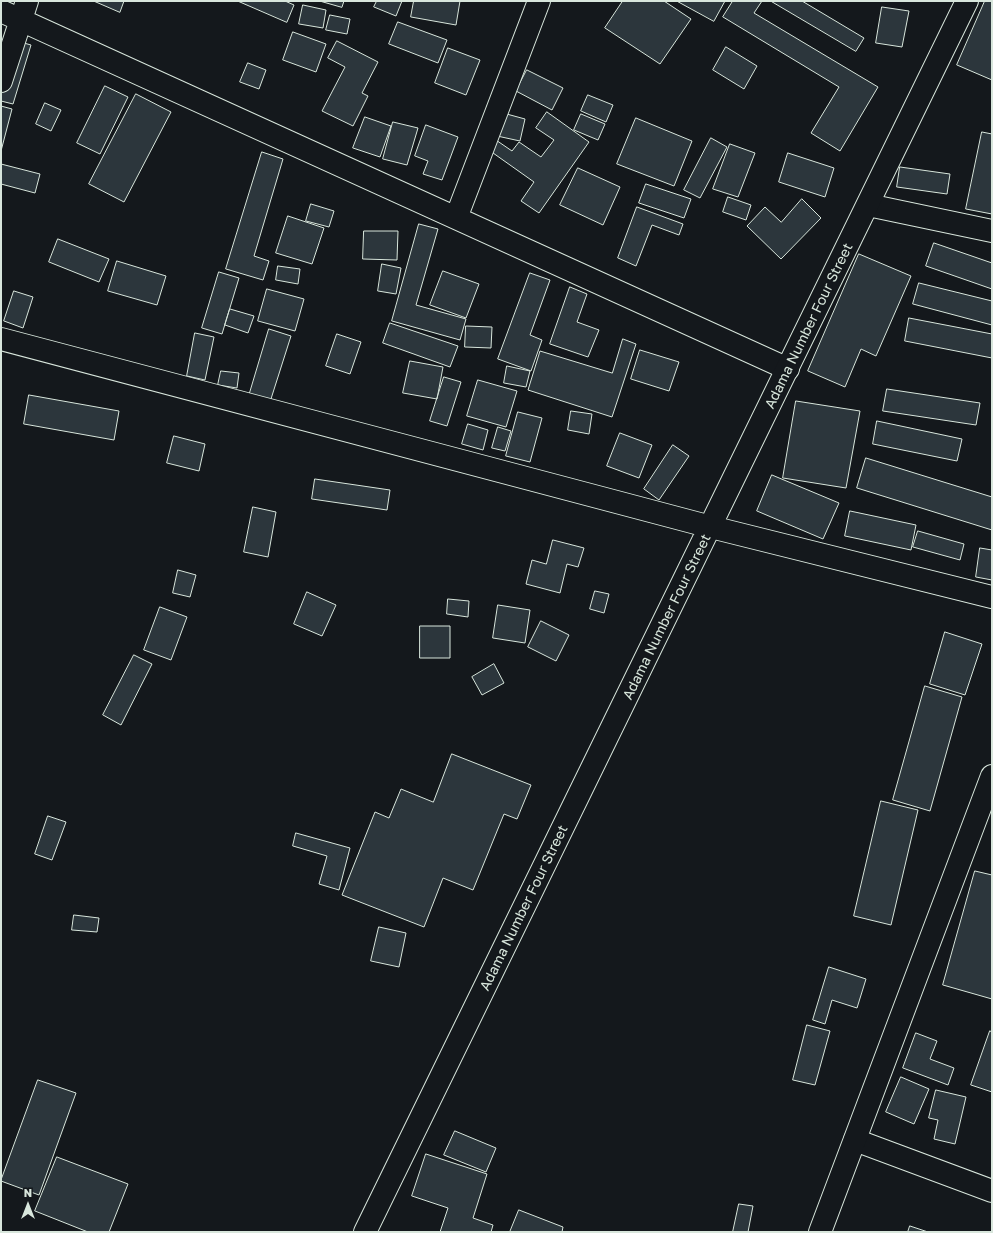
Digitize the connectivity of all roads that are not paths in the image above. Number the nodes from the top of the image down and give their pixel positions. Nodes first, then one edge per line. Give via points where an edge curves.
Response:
1 (539, 1) edge
2 (968, 1) edge
3 (24, 10) edge
4 (1, 11) edge
5 (1, 81) edge
6 (868, 205) junction
7 (456, 218) junction
8 (992, 231) edge
9 (1, 339) edge
10 (788, 369) junction
11 (711, 527) junction
12 (992, 597) edge
13 (992, 776) edge
14 (855, 1140) junction
15 (992, 1191) edge
16 (365, 1232) edge
17 (820, 1232) edge

1 - 7 street
2 - 6 street, Adama Number Four Street
3 - 4 street
3 - 5 street
3 - 7 street
6 - 8 street
6 - 10 street, Adama Number Four Street
7 - 10 street
9 - 11 street
10 - 11 street, Adama Number Four Street
11 - 12 street
11 - 16 street, Adama Number Four Street
13 - 14 street
14 - 15 street
14 - 17 street

